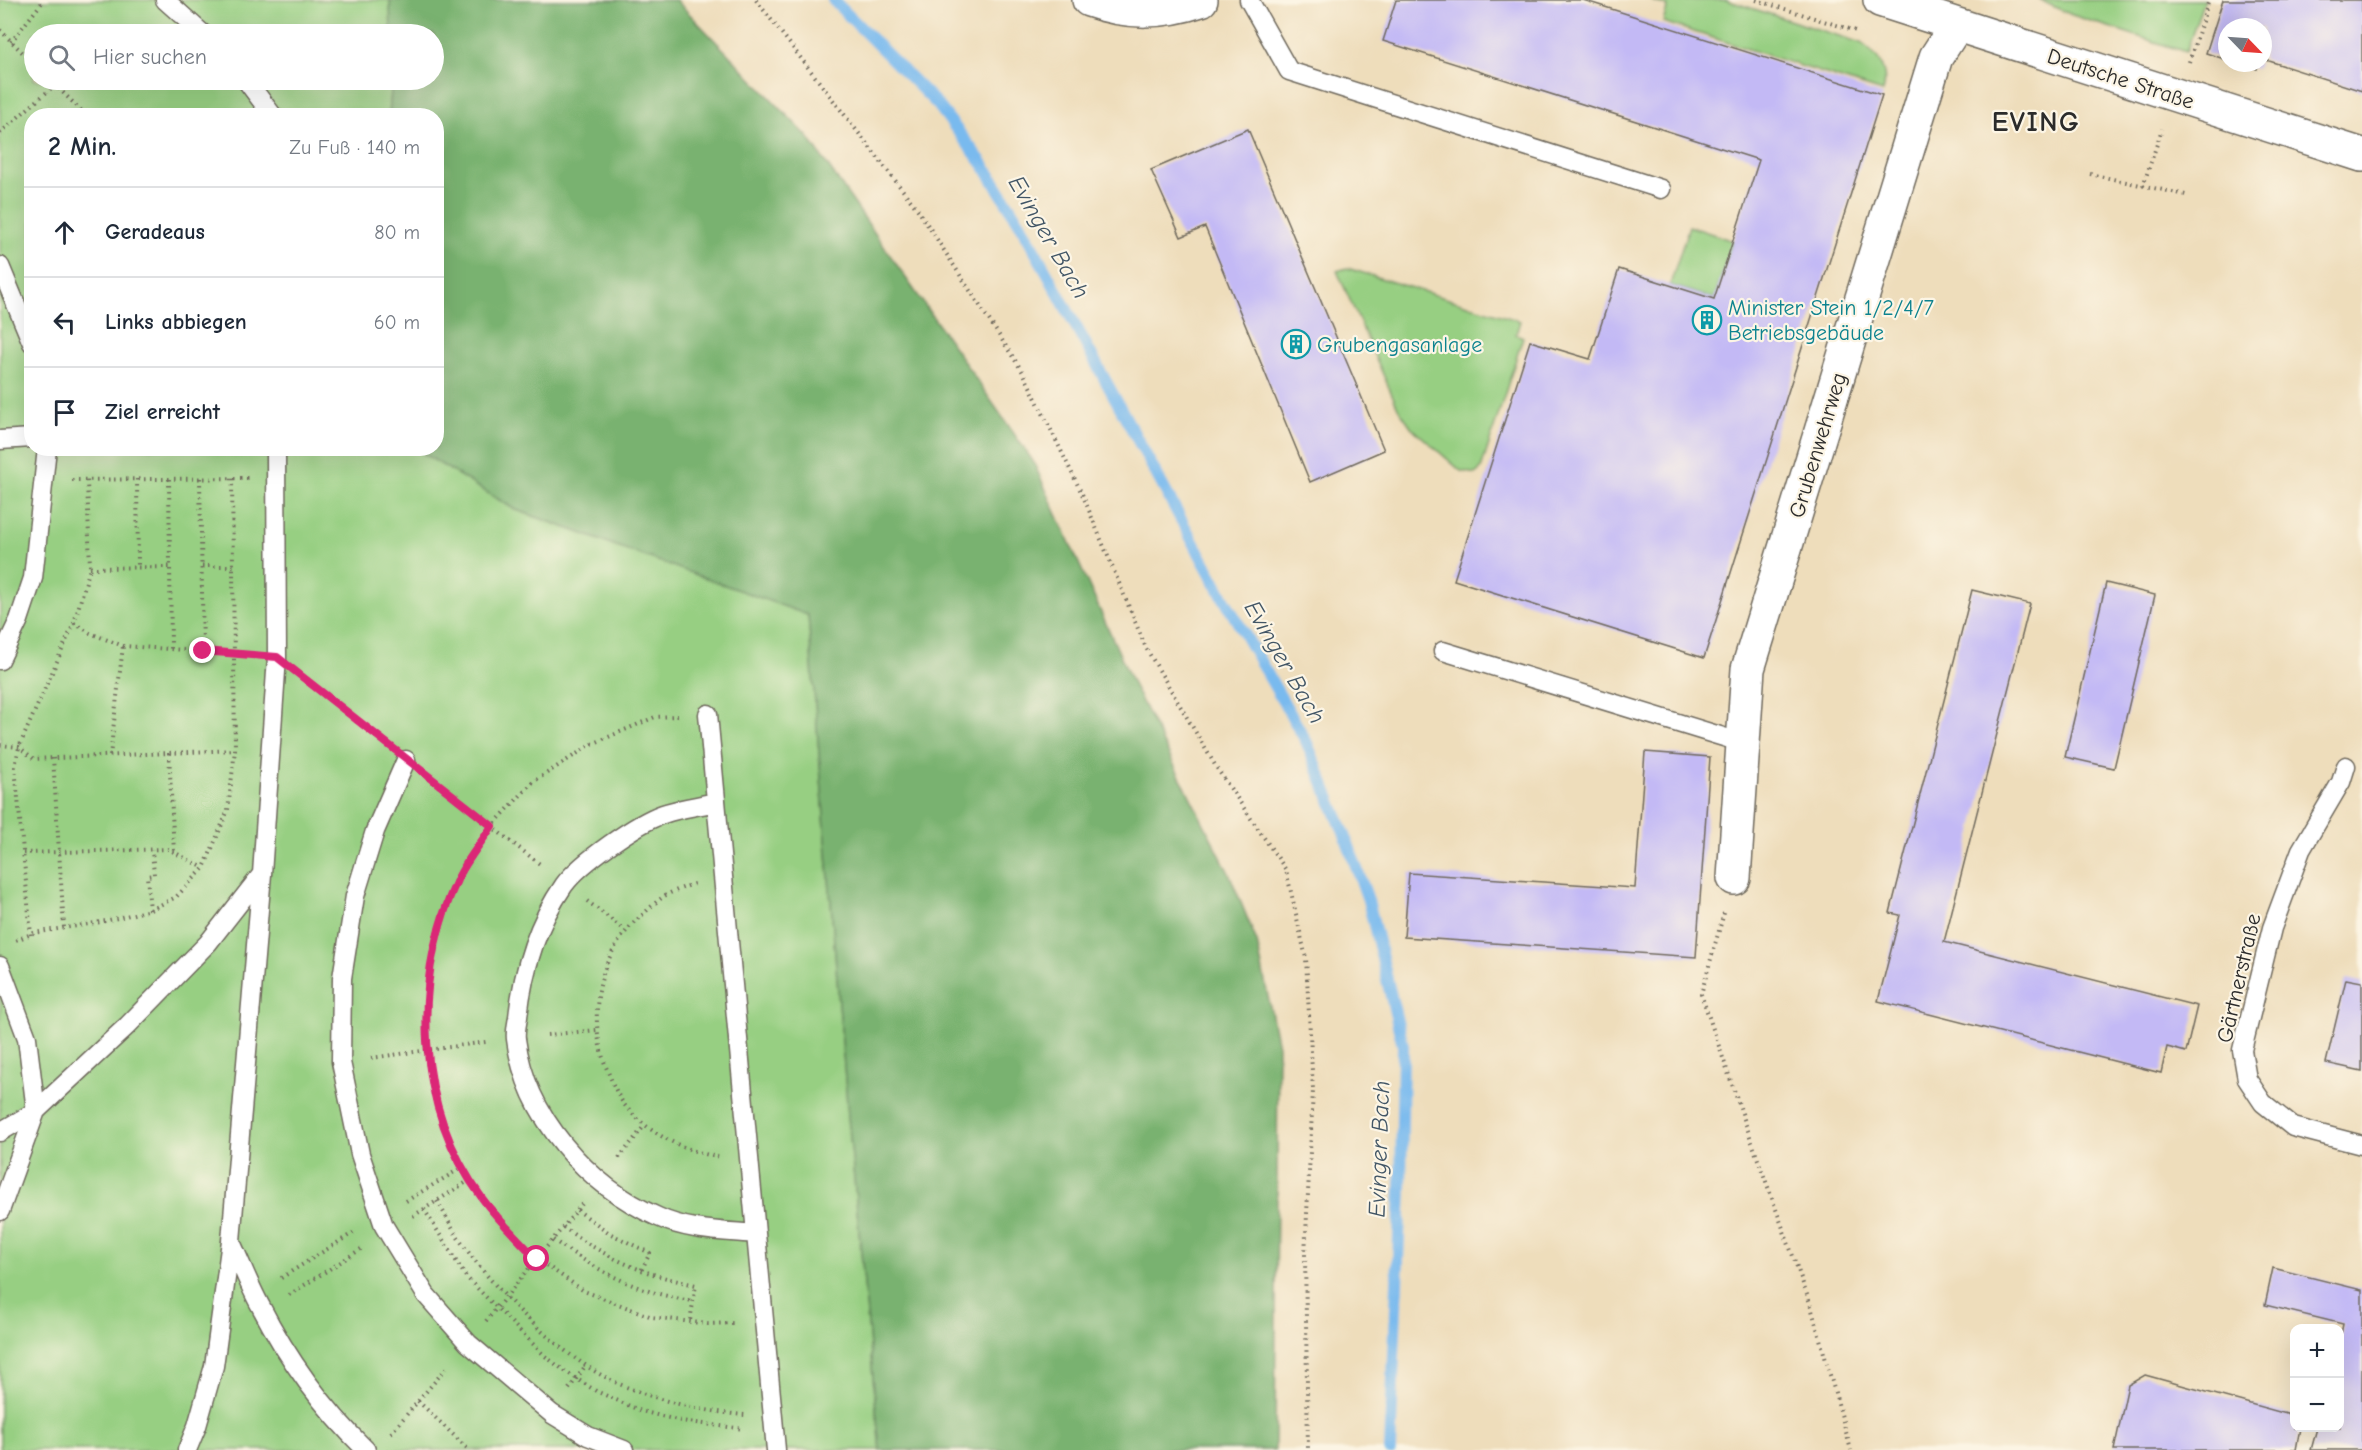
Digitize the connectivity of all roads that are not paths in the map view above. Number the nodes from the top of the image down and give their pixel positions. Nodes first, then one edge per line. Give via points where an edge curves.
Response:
1 (165, 0) edge
2 (1089, 0) edge
3 (1201, 0) edge
4 (1249, 0) edge
5 (1880, 0) edge
6 (192, 24) edge
7 (1956, 26) junction
8 (254, 90) edge
9 (267, 108) edge
10 (2362, 155) edge
11 (1661, 189) dead end
12 (0, 266) edge
13 (24, 324) edge
14 (24, 438) edge
15 (0, 440) edge
16 (46, 456) edge
17 (276, 456) edge
18 (1443, 651) dead end
19 (0, 660) edge
20 (708, 714) road end
21 (1743, 743) junction
22 (406, 760) road end
23 (2346, 766) dead end
24 (716, 802) junction
25 (262, 874) junction
26 (1734, 878) road end
27 (0, 966) edge
28 (36, 1111) junction
29 (0, 1132) edge
30 (2362, 1145) edge
31 (0, 1211) edge
32 (756, 1234) junction
33 (231, 1241) junction
34 (187, 1450) edge
35 (366, 1450) edge
36 (624, 1450) edge
37 (776, 1450) edge

1 - 6 lane
2 - 3 street via 1149,12
4 - 11 lane via 1289,71
5 - 7 street, Deutsche Straße
7 - 10 street, Deutsche Straße
7 - 21 street, Grubenwehrweg via 1936,57 1748,669
8 - 9 lane
12 - 13 lane
14 - 15 lane
16 - 19 lane via 33,578
17 - 25 lane via 277,657
18 - 21 lane
20 - 24 lane
21 - 26 street, Grubenwehrweg
22 - 36 lane via 375,831 355,896 342,978 341,1062 360,1154 384,1224 426,1295 468,1343 552,1414 588,1436
23 - 30 lane, Gärtnerstraße via 2341,782 2301,850 2272,928 2242,1050 2247,1079 2263,1103 2285,1121 2293,1127
24 - 32 lane
24 - 32 lane via 661,815 614,841 565,884 543,921 528,959 516,1038 529,1086 545,1121 569,1152 601,1181 658,1217 709,1230
25 - 28 lane via 208,943
25 - 33 lane
27 - 28 lane via 27,1038
28 - 29 lane
28 - 31 lane
32 - 37 lane
33 - 34 lane via 214,1366
33 - 35 lane via 264,1312 323,1404

